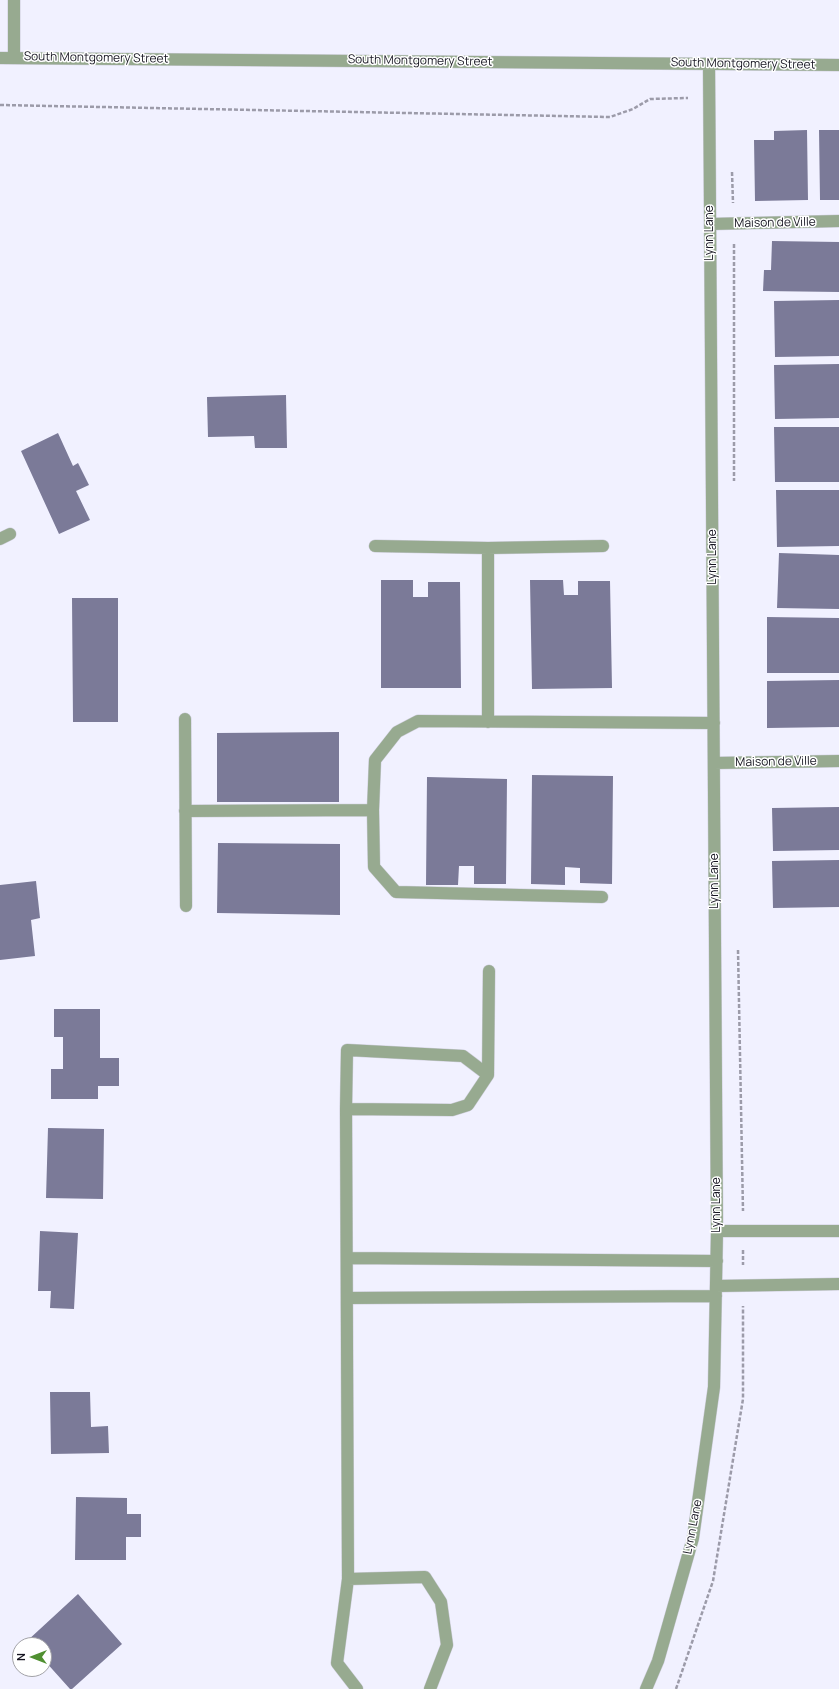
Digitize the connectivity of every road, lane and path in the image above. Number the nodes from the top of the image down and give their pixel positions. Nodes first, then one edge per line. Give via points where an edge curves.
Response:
1 (14, 0) edge
2 (0, 58) edge
3 (14, 58) junction
4 (709, 64) junction
5 (839, 65) edge
6 (709, 98) junction
7 (0, 105) edge
8 (732, 168) dead end
9 (839, 221) edge
10 (734, 223) junction
11 (710, 224) junction
12 (734, 485) dead end
13 (376, 546) dead end
14 (603, 546) dead end
15 (488, 548) junction
16 (185, 719) dead end
17 (488, 722) junction
18 (714, 723) junction
19 (839, 761) edge
20 (714, 764) junction
21 (185, 810) junction
22 (373, 810) junction
23 (602, 897) dead end
24 (186, 906) dead end
25 (738, 944) dead end
26 (488, 971) dead end
27 (488, 1075) junction
28 (346, 1109) junction
29 (743, 1230) junction
30 (717, 1231) junction
31 (839, 1231) edge
32 (347, 1258) junction
33 (716, 1261) junction
34 (839, 1284) edge
35 (743, 1286) junction
36 (716, 1291) junction
37 (347, 1298) junction
38 (348, 1579) junction
39 (357, 1689) edge
40 (430, 1689) edge
41 (646, 1689) edge
42 (676, 1689) edge

1 - 3 street
2 - 3 street, South Montgomery Street
3 - 4 street, South Montgomery Street
4 - 5 street, South Montgomery Street
4 - 6 street, Lynn Lane
6 - 7 path via 650,99 633,109 610,117
6 - 11 street, Lynn Lane
8 - 10 path
9 - 10 street, Maison de Ville
10 - 11 street, Maison de Ville
10 - 12 path
11 - 18 street, Lynn Lane
13 - 15 street
14 - 15 street
15 - 17 street
16 - 21 street
17 - 18 street
17 - 22 street via 418,722 397,732 375,760
18 - 20 street, Lynn Lane
19 - 20 street, Maison de Ville
20 - 30 street, Lynn Lane
21 - 22 street
21 - 24 street
22 - 23 street via 374,867 396,892
25 - 29 path
26 - 27 street
27 - 28 street via 468,1105 452,1110
27 - 28 street via 463,1056 347,1050
28 - 32 street
29 - 30 street
29 - 31 street
29 - 35 path
30 - 33 street, Lynn Lane
32 - 33 street
32 - 37 street
33 - 36 street, Lynn Lane
34 - 35 street
35 - 36 street
35 - 42 path via 743,1399 713,1581
36 - 37 street
36 - 41 street, Lynn Lane via 714,1387 693,1538 658,1661
37 - 38 street
38 - 39 street via 337,1663
38 - 40 street via 425,1577 441,1602 447,1645

